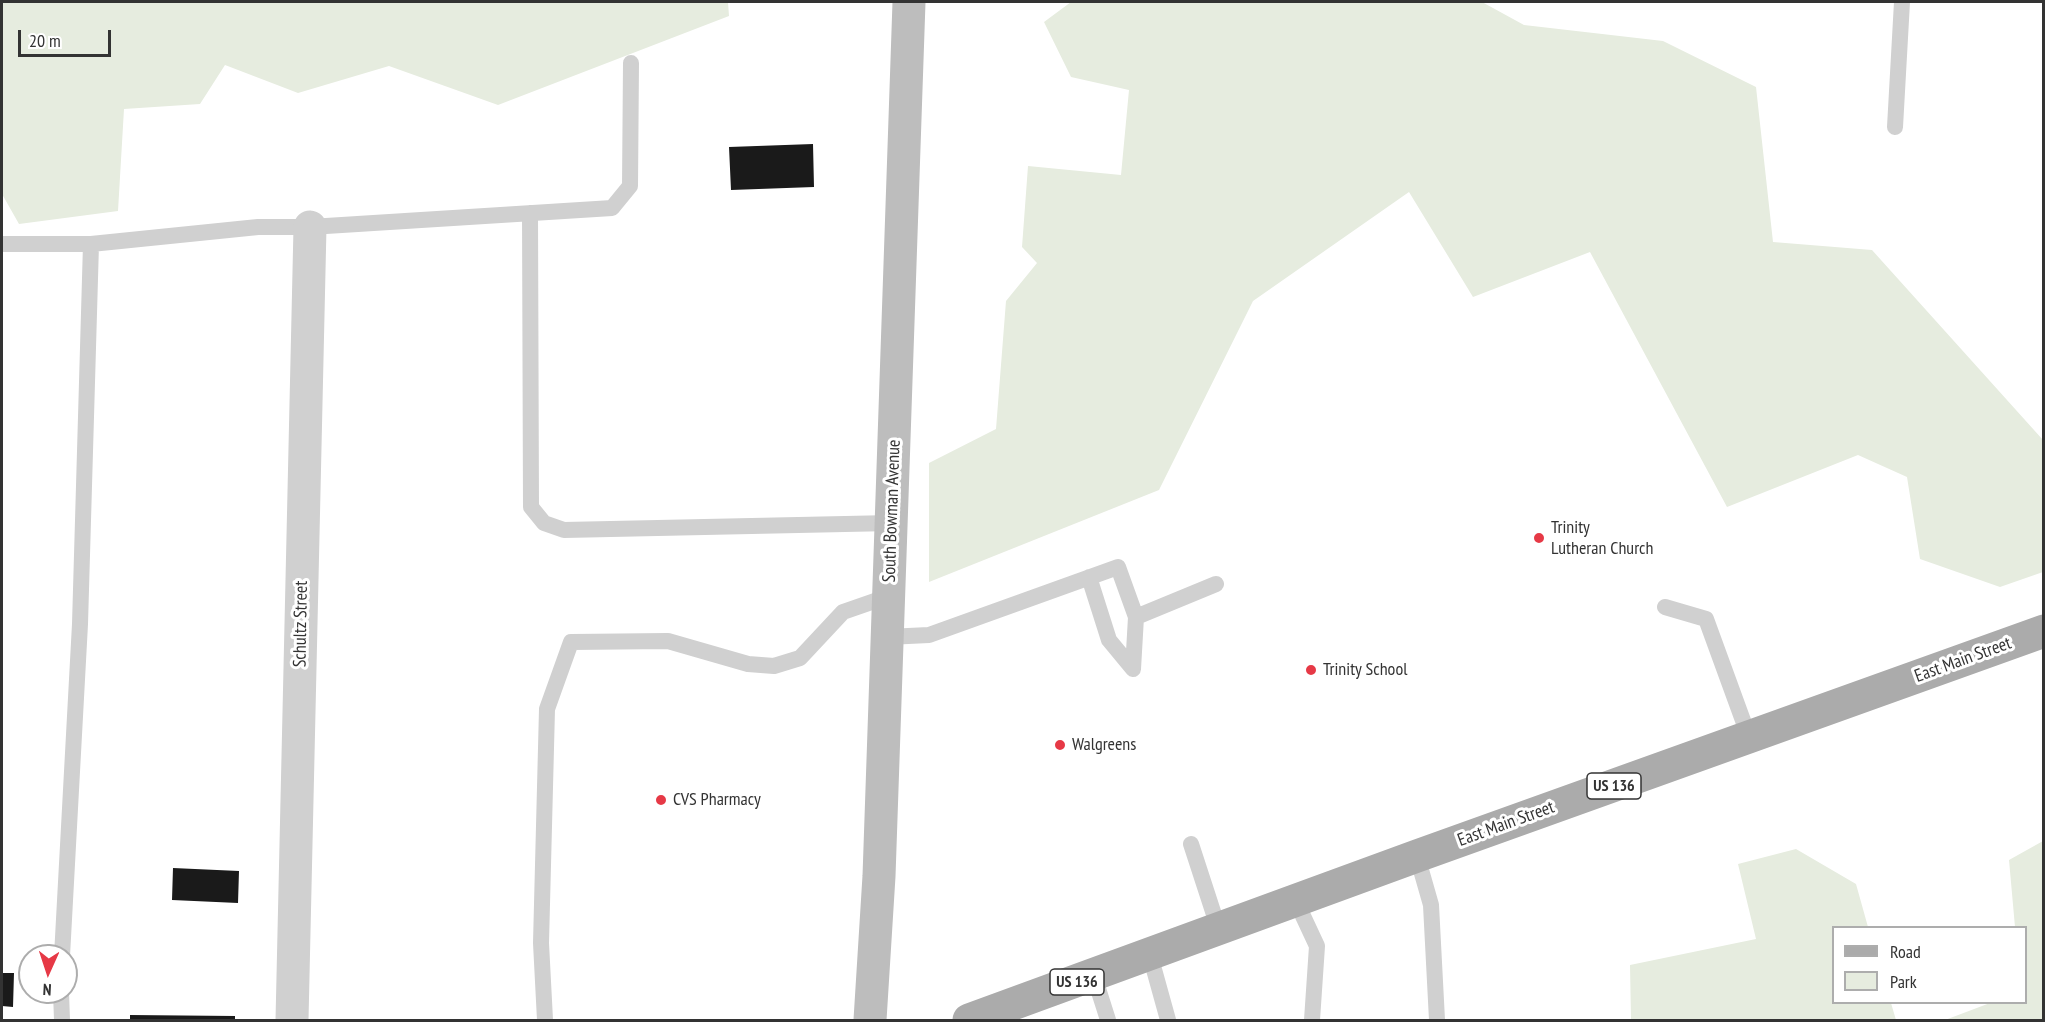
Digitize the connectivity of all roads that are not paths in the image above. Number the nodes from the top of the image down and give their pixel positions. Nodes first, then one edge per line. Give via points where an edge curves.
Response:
1 (909, 2) edge
2 (1902, 2) edge
3 (631, 63) dead end
4 (1895, 128) dead end
5 (530, 213) junction
6 (310, 226) junction
7 (2, 244) edge
8 (92, 244) junction
9 (892, 523) junction
10 (1089, 576) junction
11 (1216, 584) dead end
12 (889, 596) junction
13 (1665, 607) dead end
14 (1136, 617) junction
15 (2043, 631) edge
16 (887, 636) junction
17 (1749, 737) junction
18 (1191, 844) dead end
19 (1417, 856) junction
20 (1296, 901) junction
21 (1219, 930) junction
22 (64, 944) edge
23 (1150, 955) junction
24 (1094, 976) junction
25 (61, 1004) edge
26 (1436, 1018) edge
27 (980, 1019) edge
28 (62, 1020) edge
29 (292, 1020) edge
30 (545, 1020) edge
31 (870, 1020) edge
32 (1108, 1020) edge
33 (1168, 1020) edge
34 (1312, 1020) edge

1 - 9 main road, South Bowman Avenue
2 - 4 lane
3 - 5 lane via 630,186 612,208
5 - 6 lane
5 - 9 lane via 531,507 544,522 564,530
6 - 8 lane via 258,227
6 - 29 street, Schultz Street
7 - 8 lane
8 - 22 lane via 80,624
9 - 12 main road, South Bowman Avenue
10 - 14 lane via 1118,567
10 - 14 lane via 1109,640 1133,669
10 - 16 lane via 929,634
11 - 14 lane
12 - 16 main road, South Bowman Avenue
12 - 30 lane via 843,612 800,658 774,666 748,664 668,641 571,642 547,709 542,943
13 - 17 lane via 1706,619
15 - 17 main road, East Main Street / US 136
16 - 31 main road, South Bowman Avenue
17 - 19 main road, East Main Street / US 136
18 - 21 lane
19 - 20 main road, East Main Street / US 136
19 - 26 lane via 1431,905
20 - 21 main road, East Main Street / US 136
20 - 34 lane via 1317,946
21 - 23 main road, East Main Street / US 136
23 - 24 main road, East Main Street / US 136
23 - 33 lane
24 - 27 main road, East Main Street / US 136
24 - 32 lane
25 - 28 lane

